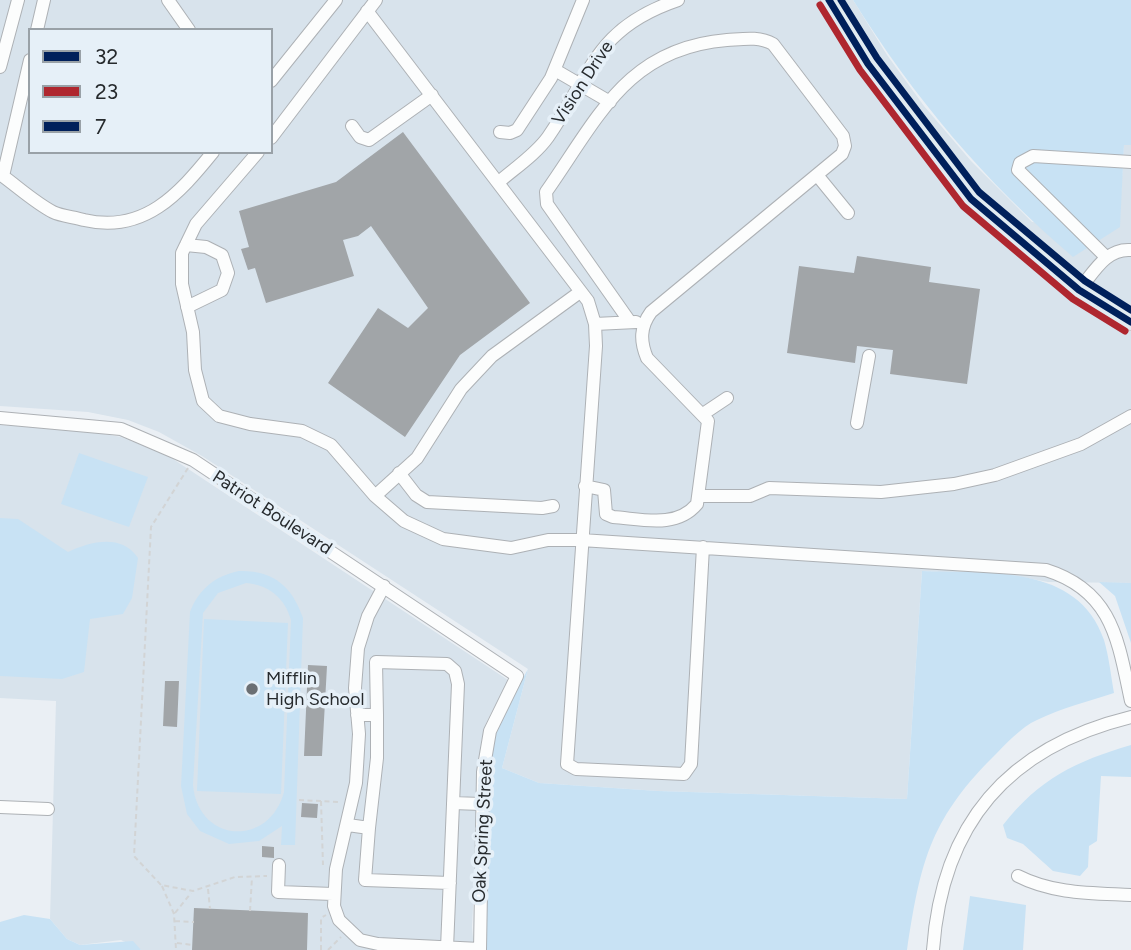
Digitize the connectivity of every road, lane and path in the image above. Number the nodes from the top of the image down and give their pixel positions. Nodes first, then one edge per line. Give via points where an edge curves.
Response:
1 (18, 0) edge
2 (44, 0) edge
3 (168, 0) edge
4 (336, 0) edge
5 (376, 0) edge
6 (583, 0) edge
7 (678, 0) edge
8 (829, 0) edge
9 (367, 11) junction
10 (37, 28) edge
11 (188, 28) edge
12 (0, 67) edge
13 (28, 68) edge
14 (555, 70) junction
15 (273, 79) edge
16 (580, 83) junction
17 (432, 94) junction
18 (610, 102) junction
19 (352, 126) dead end
20 (500, 132) dead end
21 (273, 135) edge
22 (211, 154) edge
23 (256, 154) edge
24 (1131, 162) edge
25 (1, 175) edge
26 (817, 175) junction
27 (500, 181) junction
28 (848, 213) dead end
29 (1131, 241) edge
30 (186, 245) junction
31 (1125, 250) edge
32 (1106, 257) junction
33 (1079, 290) junction
34 (580, 292) junction
35 (187, 307) junction
36 (644, 322) junction
37 (1131, 322) edge
38 (630, 323) junction
39 (595, 324) junction
40 (869, 356) dead end
41 (727, 398) dead end
42 (704, 414) junction
43 (1131, 416) edge
44 (0, 418) edge
45 (857, 423) dead end
46 (193, 460) junction
47 (399, 473) junction
48 (585, 486) junction
49 (375, 496) junction
50 (698, 496) junction
51 (552, 506) dead end
52 (581, 540) junction
53 (703, 547) junction
54 (384, 586) junction
55 (517, 676) joint
56 (1131, 701) edge
57 (357, 715) junction
58 (377, 715) junction
59 (1131, 717) edge
60 (299, 800) dead end
61 (320, 801) junction
62 (345, 802) dead end
63 (453, 803) junction
64 (481, 804) junction
65 (0, 807) edge
66 (48, 809) dead end
67 (348, 825) junction
68 (369, 828) junction
69 (326, 867) dead end
70 (279, 871) joint
71 (253, 875) junction
72 (1018, 876) dead end
73 (450, 883) junction
74 (161, 886) junction
75 (208, 889) junction
76 (193, 891) junction
77 (333, 894) junction
78 (1131, 895) edge
79 (210, 909) dead end
80 (250, 911) dead end
81 (174, 914) junction
82 (328, 914) dead end
83 (175, 921) junction
84 (194, 922) dead end
85 (342, 936) dead end
86 (176, 943) junction
87 (193, 945) dead end
88 (415, 948) edge
89 (447, 948) junction
90 (176, 950) edge
91 (321, 950) edge
92 (328, 950) edge
93 (480, 950) edge
94 (933, 950) edge

1 - 12 street
2 - 10 street
3 - 11 street
4 - 15 street
5 - 9 street
6 - 14 street
7 - 16 street, Vision Drive via 646,11 607,41
8 - 33 main road via 868,64 971,199
9 - 17 street
9 - 21 street
13 - 25 street
14 - 16 street
14 - 20 street via 517,130
16 - 18 street
16 - 27 street, Vision Drive via 547,140
17 - 19 street via 369,140
17 - 27 street
18 - 26 street via 643,67 675,51 707,42 763,38 773,44 843,136 842,155
18 - 38 street via 545,198
22 - 25 street via 181,192 153,213 124,222 95,222 54,213
23 - 30 street via 196,224
24 - 32 street via 1033,156 1020,163 1018,170
26 - 28 street
26 - 36 street
27 - 34 street
29 - 31 street
30 - 35 street via 182,284
30 - 35 street via 222,255 228,273 222,290
31 - 32 street
32 - 33 street
33 - 37 main road
34 - 39 street
34 - 47 street via 492,356 461,389 417,458
35 - 49 street via 203,401 219,416 302,431 331,445
36 - 38 street
36 - 42 street via 642,346 647,358
38 - 39 street
39 - 48 street
40 - 45 street
41 - 42 street
42 - 50 street via 709,432
43 - 50 street via 1081,444 995,475 954,484 881,492 769,488 750,496
44 - 46 street, Patriot Boulevard via 121,429
46 - 54 street, Patriot Boulevard
46 - 74 path via 151,527 134,856
47 - 49 street
47 - 51 street via 427,502
48 - 50 street via 604,490 606,514 613,517 672,521 690,513
48 - 52 street
49 - 52 street via 404,521 443,538 511,548 548,540
52 - 53 street
52 - 53 street via 567,764 576,769 684,774 691,764
53 - 56 street via 1026,566 1065,576 1084,588 1108,616
54 - 55 street, Patriot Boulevard
54 - 57 street via 358,648
55 - 64 street, Oak Spring Street via 490,732
57 - 58 street
57 - 67 street via 356,783
58 - 63 street via 376,662 447,664 455,671
58 - 68 street
59 - 94 street via 1074,734 1042,751 999,785 980,807 945,877
60 - 61 path
61 - 62 path
61 - 69 path via 321,864
63 - 64 street
63 - 73 street
64 - 93 street, Oak Spring Street
65 - 66 street
67 - 68 street
67 - 77 street
68 - 73 street via 365,880
70 - 71 path
70 - 77 street via 278,892
71 - 75 path via 234,877
71 - 80 path
72 - 78 street via 1037,886 1064,891
73 - 89 street
74 - 76 path
74 - 81 path
75 - 76 path
75 - 79 path
76 - 81 path
77 - 88 street via 339,920 360,940
81 - 83 path
82 - 91 path via 321,918
83 - 84 path
83 - 86 path
85 - 92 path
86 - 87 path
86 - 90 path
88 - 89 street
89 - 93 street

